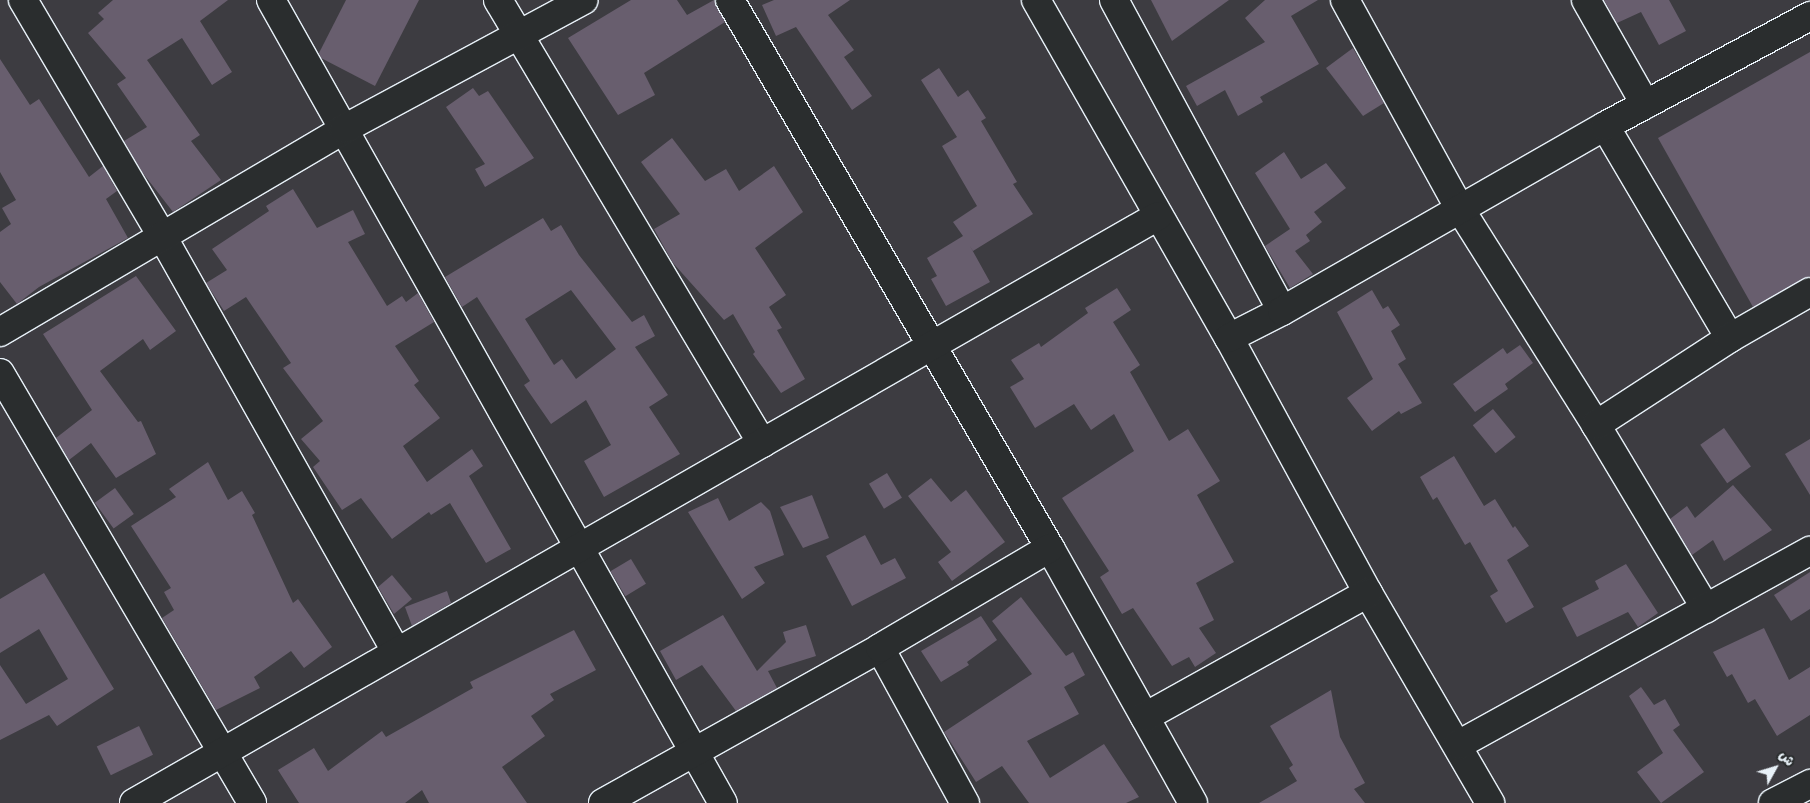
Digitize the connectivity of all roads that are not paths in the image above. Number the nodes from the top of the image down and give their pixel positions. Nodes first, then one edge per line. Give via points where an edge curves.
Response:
1 (23, 0) edge
2 (271, 0) edge
3 (498, 0) edge
4 (584, 0) edge
5 (730, 0) edge
6 (1036, 0) edge
7 (1114, 0) edge
8 (1344, 0) edge
9 (1586, 0) edge
10 (1810, 16) edge
11 (520, 37) junction
12 (1645, 104) junction
13 (1605, 126) junction
14 (344, 129) junction
15 (1460, 209) junction
16 (1158, 216) junction
17 (162, 236) junction
18 (1810, 292) edge
19 (1282, 311) junction
20 (0, 332) edge
21 (1228, 338) junction
22 (1730, 338) junction
23 (933, 345) junction
24 (0, 373) edge
25 (1596, 425) junction
26 (762, 443) junction
27 (582, 547) junction
28 (1050, 548) junction
29 (1810, 551) edge
30 (1368, 594) junction
31 (1706, 609) junction
32 (880, 648) junction
33 (396, 652) junction
34 (1145, 717) junction
35 (1458, 745) junction
36 (221, 753) junction
37 (694, 754) junction
38 (1808, 788) edge
39 (134, 803) edge
40 (252, 803) edge
41 (603, 803) edge
42 (723, 803) edge
43 (965, 803) edge
44 (1193, 803) edge
45 (1490, 803) edge
46 (1773, 803) edge

1 - 17 street
2 - 14 street
3 - 11 street
4 - 11 street
5 - 23 street
6 - 16 street
7 - 19 street
8 - 15 street
9 - 12 street
10 - 12 street
11 - 14 street
11 - 26 street
12 - 13 street
13 - 15 street
13 - 22 street
14 - 17 street
14 - 27 street
15 - 19 street
15 - 25 street
16 - 21 street
16 - 23 street
17 - 20 street
17 - 33 street
18 - 22 street
19 - 21 street
21 - 30 street
22 - 25 street
23 - 26 street
23 - 28 street
24 - 36 street
25 - 31 street
26 - 27 street
27 - 33 street
27 - 37 street
28 - 32 street
28 - 34 street
29 - 31 street
30 - 34 street
30 - 35 street
31 - 35 street
32 - 37 street
32 - 43 street
33 - 36 street
34 - 44 street
35 - 45 street
36 - 39 street
36 - 40 street
37 - 41 street
37 - 42 street
38 - 46 street

